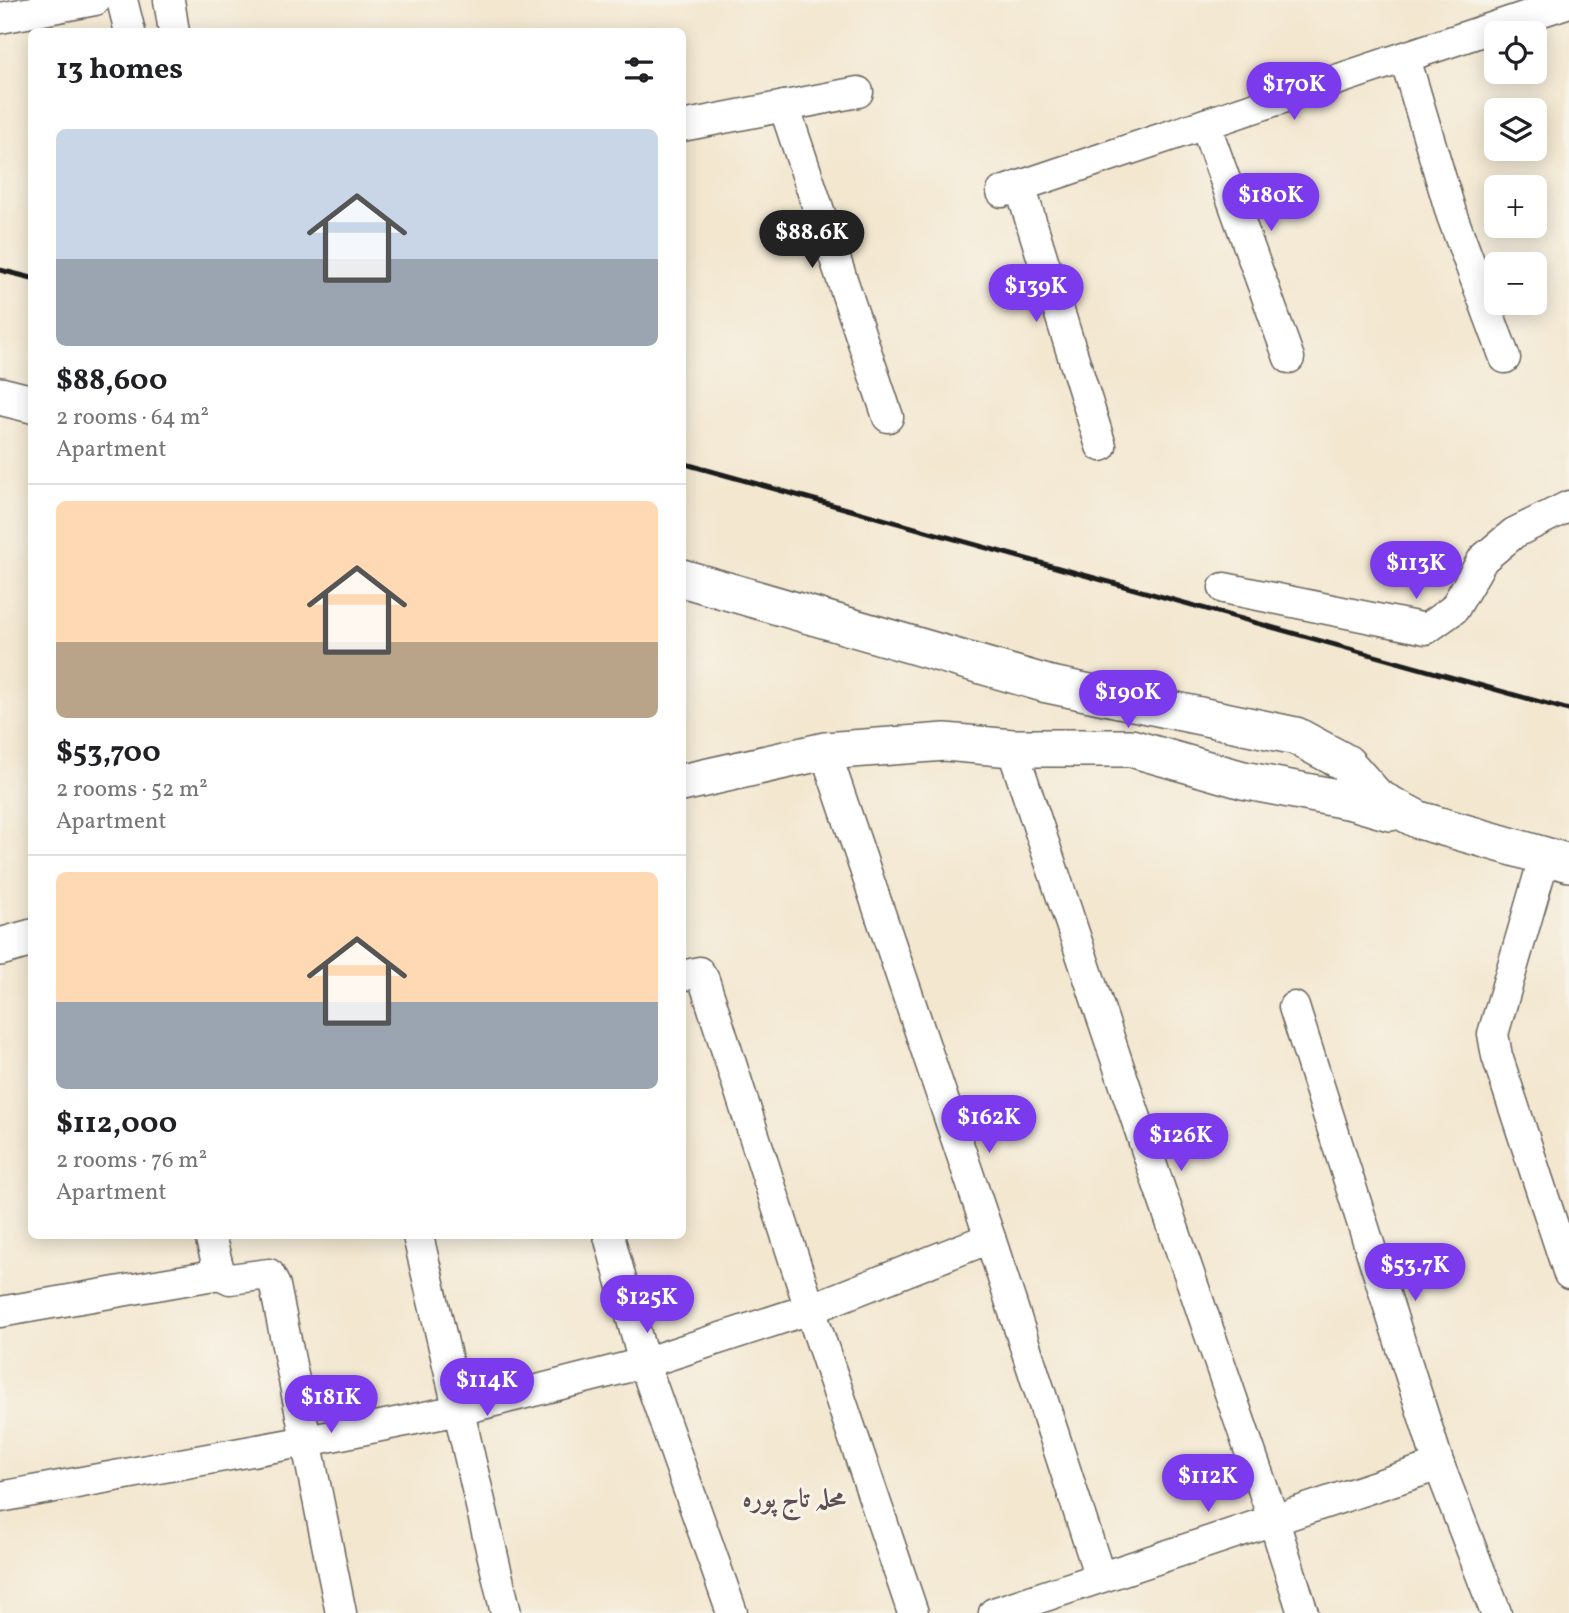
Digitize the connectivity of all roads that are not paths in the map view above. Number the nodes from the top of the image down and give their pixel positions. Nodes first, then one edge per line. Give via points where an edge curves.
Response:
1 (95, 0) edge
2 (122, 0) edge
3 (169, 0) edge
4 (1569, 2) edge
5 (0, 18) edge
6 (129, 28) edge
7 (173, 28) edge
8 (1405, 58) junction
9 (858, 92) dead end
10 (784, 106) junction
11 (1205, 124) junction
12 (686, 125) edge
13 (1289, 358) dead end
14 (1505, 358) dead end
15 (0, 396) edge
16 (28, 403) edge
17 (888, 417) dead end
18 (1101, 446) dead end
19 (1569, 506) edge
20 (686, 579) edge
21 (1224, 588) dead end
22 (1012, 748) junction
23 (825, 751) junction
24 (686, 782) edge
25 (1419, 820) junction
26 (1557, 859) edge
27 (28, 938) edge
28 (0, 947) edge
29 (686, 975) edge
30 (1294, 1007) dead end
31 (990, 1238) junction
32 (210, 1239) edge
33 (419, 1239) edge
34 (610, 1239) edge
35 (220, 1274) junction
36 (1569, 1274) edge
37 (810, 1309) junction
38 (0, 1312) edge
39 (644, 1363) junction
40 (459, 1410) junction
41 (307, 1441) junction
42 (1439, 1465) junction
43 (0, 1497) edge
44 (1273, 1518) junction
45 (1100, 1577) junction
46 (341, 1613) edge
47 (506, 1613) edge
48 (732, 1613) edge
49 (913, 1613) edge
50 (994, 1613) edge
51 (1303, 1613) edge
52 (1496, 1613) edge

1 - 5 street
2 - 6 street
3 - 7 street
4 - 8 street
8 - 11 street
8 - 14 street via 1452,215
9 - 10 street
10 - 12 street
10 - 17 street
11 - 13 street
11 - 18 street via 1011,190
15 - 16 street
19 - 21 street via 1514,533 1483,559 1454,609 1426,629
20 - 25 street via 1047,684 1296,736 1346,763 1377,798
22 - 23 street via 945,742
22 - 25 street via 1130,748 1243,780 1352,801
22 - 44 street
23 - 24 street
23 - 31 street
25 - 26 street
26 - 36 street via 1493,1034
27 - 28 street
29 - 37 street via 699,972 704,980
30 - 42 street
31 - 37 street
31 - 45 street
32 - 35 street
33 - 40 street
34 - 39 street
35 - 38 street
35 - 41 street via 230,1279 269,1274
37 - 39 street
37 - 49 street
39 - 40 street
39 - 48 street
40 - 41 street
40 - 47 street
41 - 43 street
41 - 46 street
42 - 44 street
42 - 52 street
44 - 45 street
44 - 51 street
45 - 50 street

